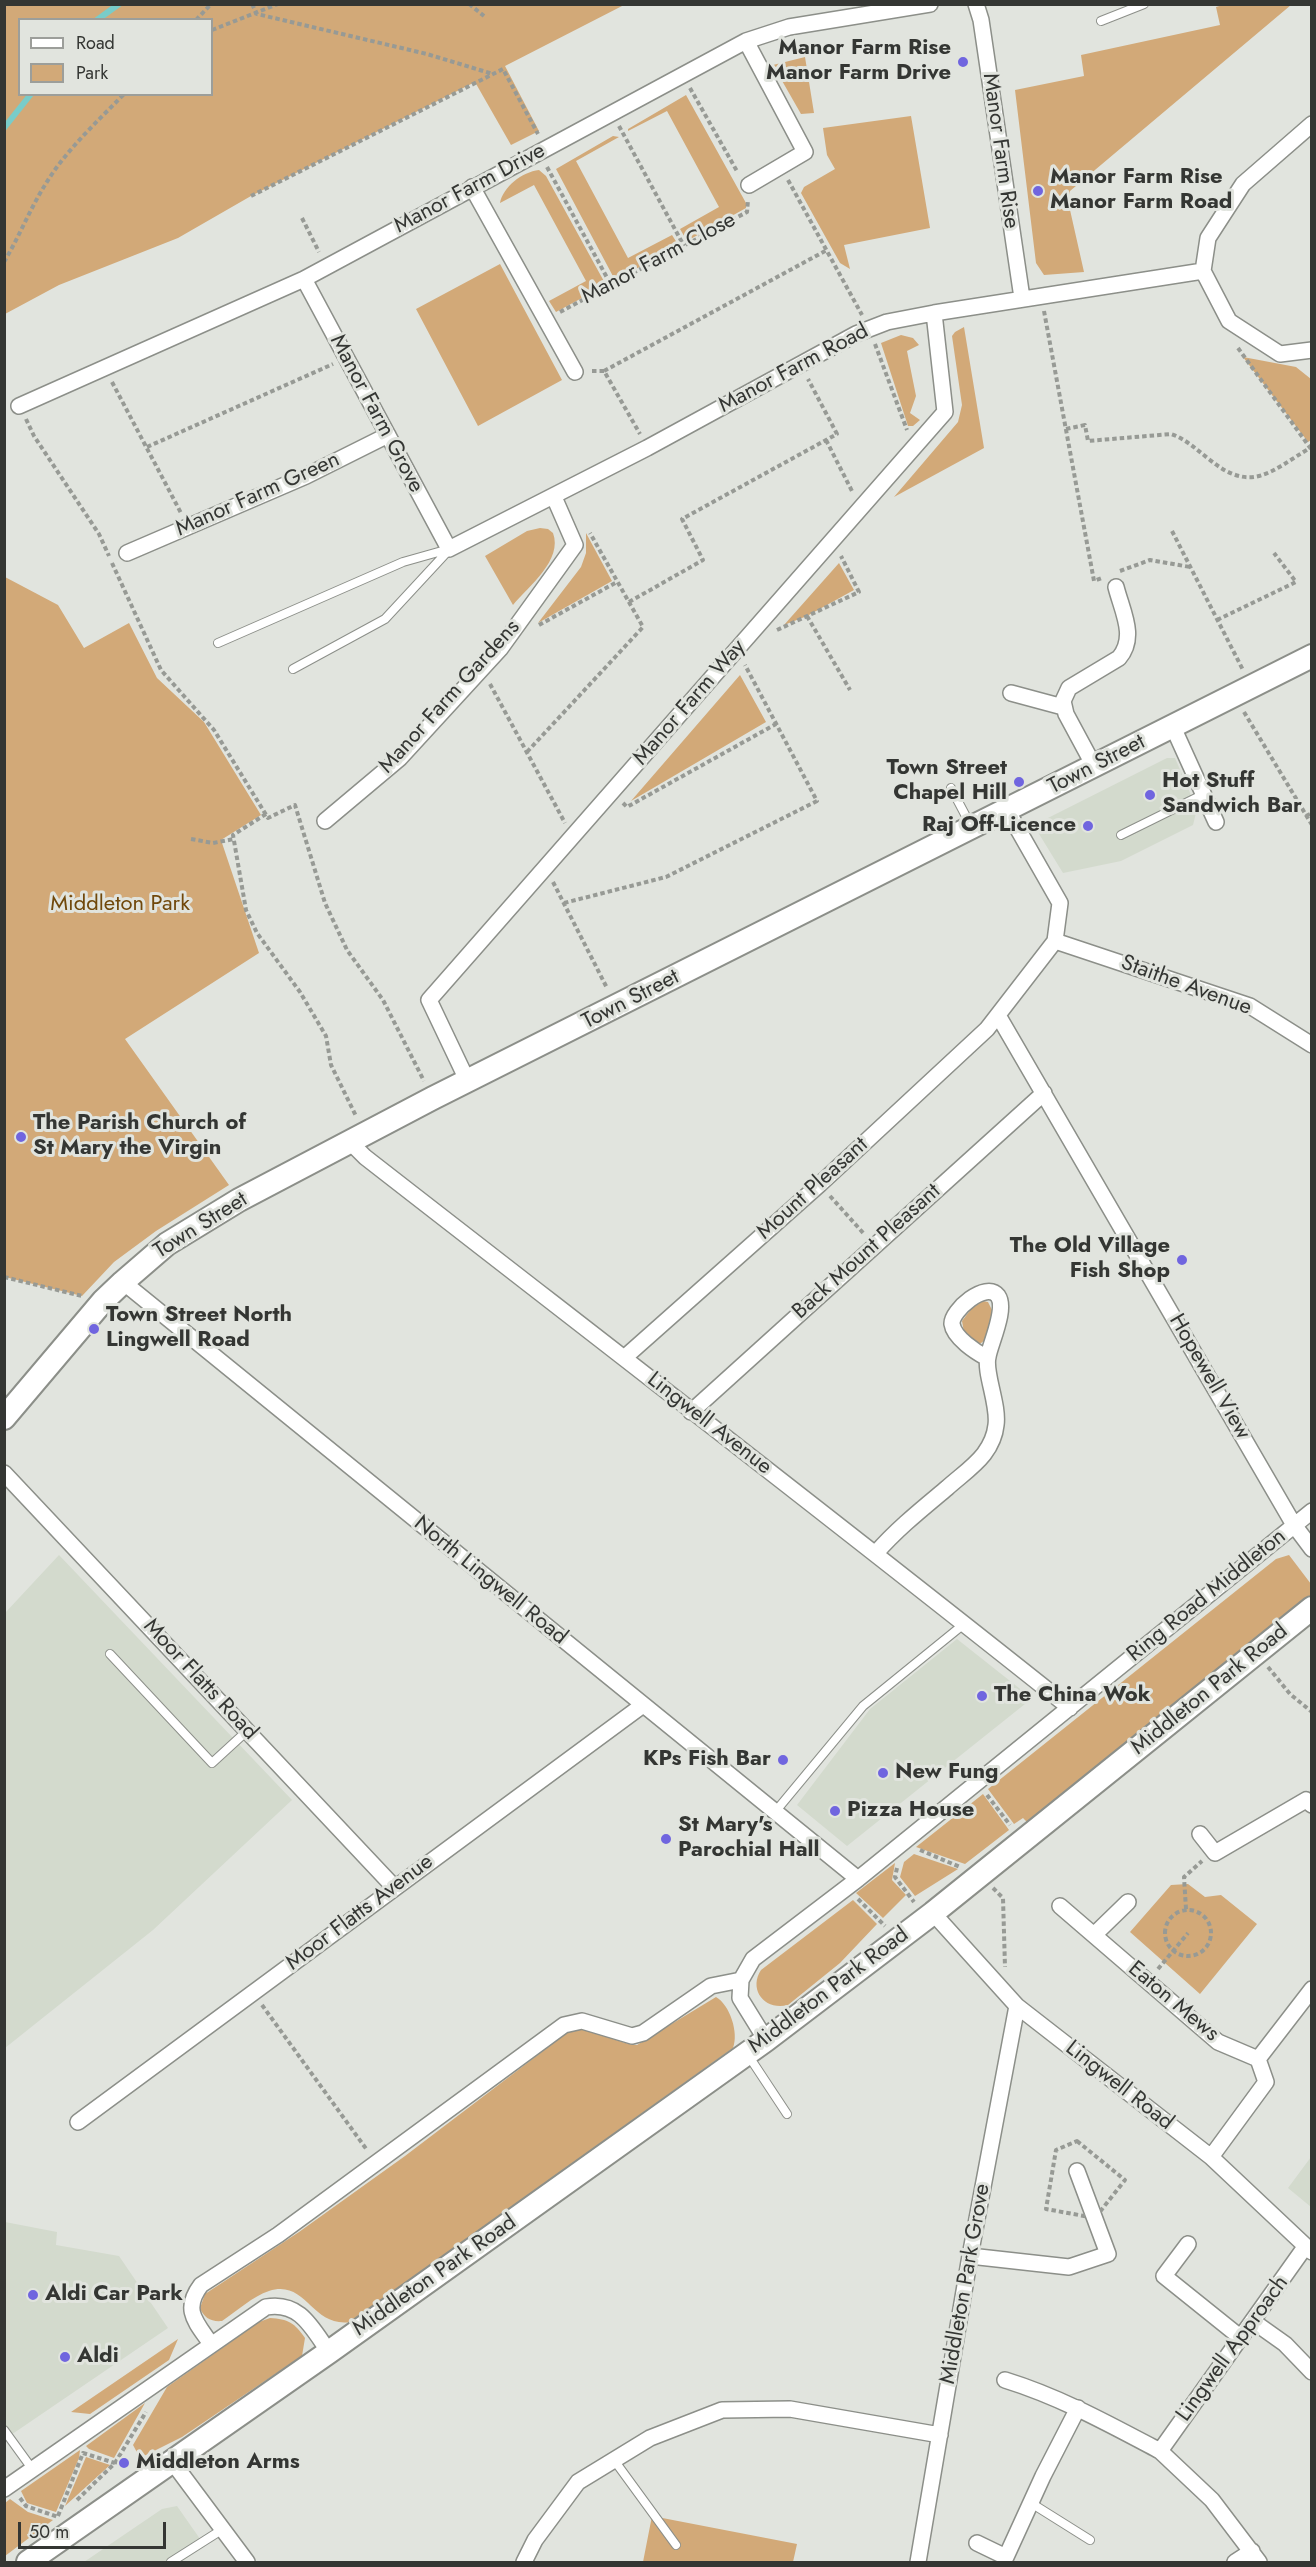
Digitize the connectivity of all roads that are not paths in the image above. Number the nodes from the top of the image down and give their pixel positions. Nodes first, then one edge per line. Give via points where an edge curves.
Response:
1 (930, 4) edge
2 (976, 4) edge
3 (1144, 4) edge
4 (1101, 21) dead end
5 (746, 41) junction
6 (1311, 124) edge
7 (748, 184) road end
8 (472, 187) junction
9 (1203, 271) junction
10 (304, 279) junction
11 (1022, 298) junction
12 (934, 313) junction
13 (1311, 350) edge
14 (575, 372) road end
15 (19, 406) road end
16 (388, 435) junction
17 (554, 497) junction
18 (449, 549) junction
19 (127, 553) dead end
20 (1116, 587) dead end
21 (218, 644) dead end
22 (1311, 656) edge
23 (293, 669) dead end
24 (1011, 693) dead end
25 (1063, 707) junction
26 (1173, 727) junction
27 (1094, 766) junction
28 (951, 788) dead end
29 (1204, 794) junction
30 (1007, 810) junction
31 (325, 821) dead end
32 (1216, 822) dead end
33 (972, 828) junction
34 (1121, 835) dead end
35 (1055, 941) junction
36 (999, 1017) junction
37 (1311, 1045) edge
38 (468, 1082) junction
39 (1044, 1093) junction
40 (357, 1137) junction
41 (123, 1282) junction
42 (624, 1358) junction
43 (987, 1358) dead end
44 (7, 1411) edge
45 (691, 1412) junction
46 (4, 1473) edge
47 (1311, 1511) edge
48 (1294, 1525) junction
49 (1311, 1549) edge
50 (876, 1553) junction
51 (1311, 1608) edge
52 (964, 1624) junction
53 (110, 1654) dead end
54 (643, 1705) junction
55 (1070, 1708) junction
56 (248, 1730) junction
57 (1311, 1805) edge
58 (775, 1812) junction
59 (1200, 1834) dead end
60 (852, 1883) junction
61 (394, 1887) junction
62 (1128, 1902) dead end
63 (1060, 1906) dead end
64 (930, 1915) junction
65 (1094, 1935) junction
66 (741, 1980) junction
67 (1311, 1989) edge
68 (1017, 2006) junction
69 (766, 2040) junction
70 (747, 2054) junction
71 (1258, 2059) junction
72 (787, 2114) dead end
73 (78, 2122) dead end
74 (1211, 2157) junction
75 (1077, 2171) dead end
76 (1188, 2244) dead end
77 (1308, 2250) edge
78 (970, 2256) junction
79 (1254, 2322) junction
80 (1240, 2337) junction
81 (211, 2344) junction
82 (329, 2352) junction
83 (1311, 2372) edge
84 (1005, 2380) dead end
85 (1078, 2408) junction
86 (4, 2430) edge
87 (940, 2435) junction
88 (1160, 2451) junction
89 (171, 2460) junction
90 (614, 2460) junction
91 (33, 2470) junction
92 (7, 2487) edge
93 (1031, 2503) junction
94 (223, 2529) junction
95 (1090, 2540) dead end
96 (977, 2543) dead end
97 (676, 2545) dead end
98 (1255, 2557) edge
99 (32, 2561) edge
100 (171, 2562) edge
101 (247, 2562) edge
102 (524, 2562) edge
103 (918, 2562) edge
104 (1235, 2562) edge

1 - 5 street, Manor Farm Drive via 789,27
2 - 11 street, Manor Farm Rise
3 - 4 lane
5 - 7 street via 805,152
5 - 8 street, Manor Farm Drive
6 - 9 street via 1244,184 1208,238
8 - 10 street, Manor Farm Drive
8 - 14 street
9 - 11 street, Manor Farm Road
9 - 13 street via 1229,321 1280,354
10 - 15 street, Manor Farm Drive
10 - 16 street, Manor Farm Grove
11 - 12 street, Manor Farm Road
12 - 17 street, Manor Farm Road via 869,329
12 - 38 street, Manor Farm Way via 945,412 429,1000
16 - 18 street, Manor Farm Grove
16 - 19 street, Manor Farm Green via 306,476
17 - 18 street, Manor Farm Road
17 - 31 street, Manor Farm Gardens via 575,545 482,669 400,758
18 - 21 lane via 403,562
18 - 23 lane via 385,619
20 - 25 street via 1128,634 1124,651 1119,658 1069,688
22 - 26 street, Town Street
24 - 25 street
25 - 27 street
26 - 27 street, Town Street
26 - 29 street
27 - 30 street, Town Street
28 - 33 lane
29 - 32 street
29 - 34 lane
30 - 33 street, Town Street
30 - 35 street via 1060,903
33 - 38 street, Town Street
35 - 36 street, Mount Pleasant
35 - 37 street, Staithe Avenue via 1250,1006
36 - 39 street, Hopewell View
36 - 42 street, Mount Pleasant via 820,1184
38 - 40 street, Town Street
39 - 45 street, Back Mount Pleasant
39 - 48 street, Hopewell View
40 - 41 street, Town Street via 239,1200 167,1244
40 - 42 street, Lingwell Avenue via 365,1157
41 - 44 street, Town Street
41 - 54 street, North Lingwell Road
42 - 45 street, Lingwell Avenue
43 - 50 street via 996,1424 984,1455
45 - 50 street, Lingwell Avenue
46 - 56 street, Moor Flatts Road
47 - 48 street, Ring Road Middleton
48 - 49 street, Hopewell View
48 - 55 street, Ring Road Middleton
50 - 52 street, Lingwell Avenue
51 - 64 street, Middleton Park Road
52 - 55 street, Lingwell Avenue
52 - 58 lane via 863,1706
53 - 56 lane via 212,1763
54 - 58 street, North Lingwell Road
54 - 61 street, Moor Flatts Avenue
55 - 60 street, Ring Road Middleton
56 - 61 street, Moor Flatts Road
57 - 59 street via 1306,1800 1215,1853
58 - 60 street, North Lingwell Road
60 - 66 street, Ring Road Middleton via 753,1959
61 - 73 street, Moor Flatts Avenue
62 - 65 street
63 - 65 street, Eaton Mews
64 - 68 street, Lingwell Road
64 - 69 street, Middleton Park Road
65 - 71 street, Eaton Mews via 1218,2042
66 - 69 street via 740,1998
66 - 81 street via 711,1986 643,2033 632,2036 582,2021 564,2025 278,2235 201,2285 191,2306 194,2319
67 - 71 street
68 - 74 street, Lingwell Road
68 - 78 street, Middleton Park Grove
69 - 70 street, Middleton Park Road
70 - 72 lane
70 - 82 street, Middleton Park Road
71 - 74 street via 1266,2082
74 - 77 street, Lingwell Road
75 - 78 street via 1108,2254 1069,2266
76 - 80 street via 1164,2276
77 - 79 street, Lingwell Approach
78 - 87 street, Middleton Park Grove
79 - 80 street, Lingwell Approach
79 - 83 street via 1285,2344
80 - 88 street, Lingwell Approach
81 - 82 street, Middleton Park Road via 257,2312 276,2305 297,2310 305,2317
81 - 91 street, Middleton Park Road
82 - 89 street, Middleton Park Road
84 - 85 street
85 - 88 street
85 - 93 street
86 - 91 lane
87 - 90 street via 790,2409 722,2410 650,2438
87 - 103 street, Middleton Park Grove
88 - 98 street via 1212,2500
89 - 94 street
89 - 99 street, Middleton Park Road via 64,2520
90 - 97 lane
90 - 102 street via 578,2482 535,2540
91 - 92 street, Middleton Park Road
93 - 95 lane
93 - 96 street via 1006,2557
94 - 100 lane
94 - 101 street
98 - 104 street

